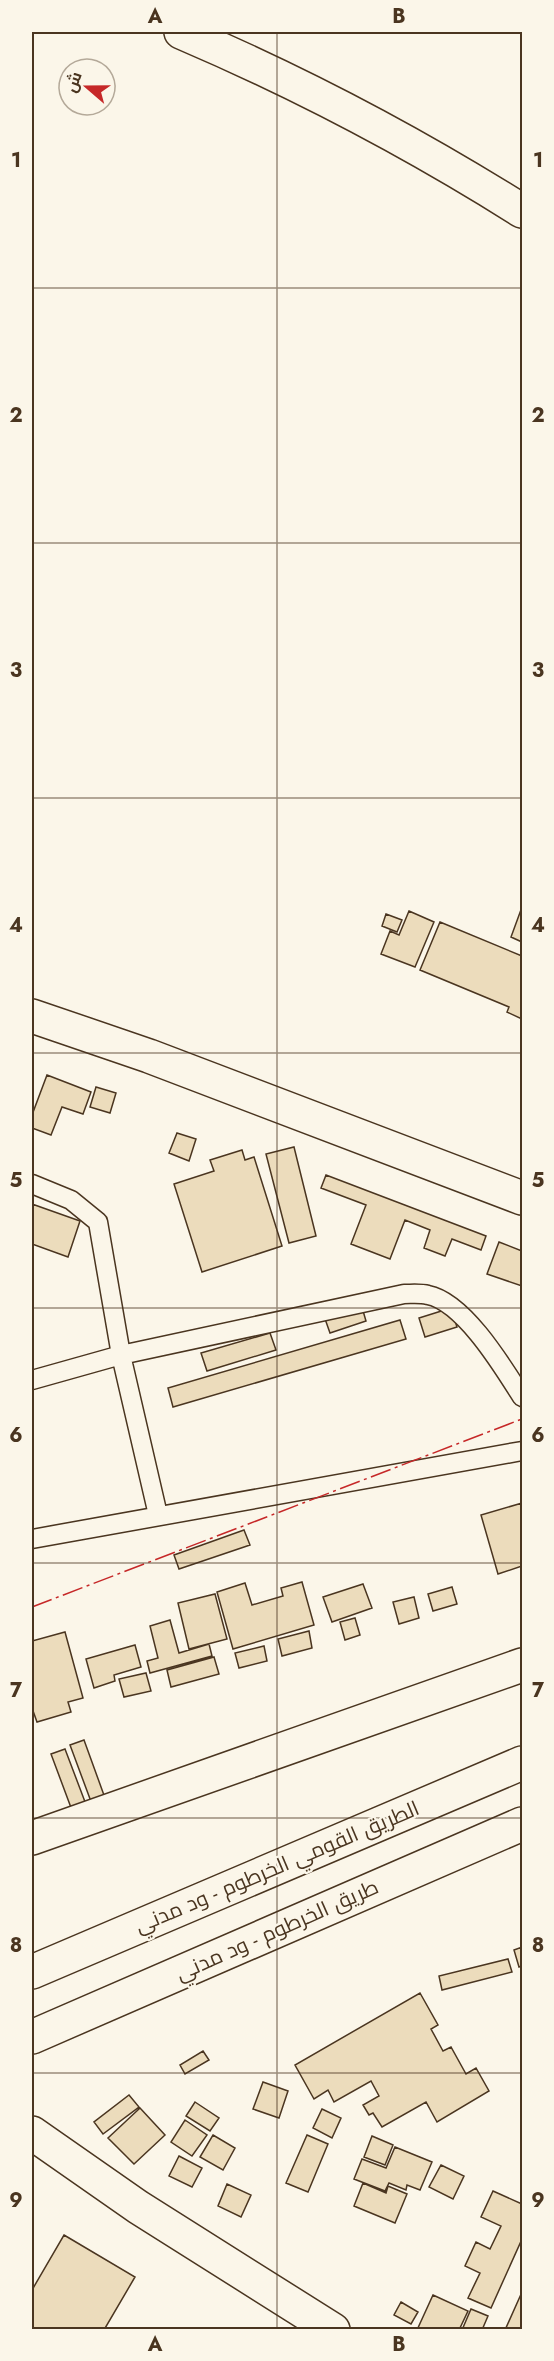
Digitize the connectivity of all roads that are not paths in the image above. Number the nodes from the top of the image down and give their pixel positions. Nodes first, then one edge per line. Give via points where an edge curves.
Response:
1 (181, 32) edge
2 (522, 211) edge
3 (32, 1016) edge
4 (32, 1184) edge
5 (522, 1198) edge
6 (121, 1355) junction
7 (32, 1380) edge
8 (522, 1397) edge
9 (522, 1451) edge
10 (158, 1515) junction
11 (32, 1539) edge
12 (522, 1665) edge
13 (522, 1762) edge
14 (522, 1824) edge
15 (32, 1838) edge
16 (32, 1972) edge
17 (32, 2037) edge
18 (32, 2133) edge
19 (333, 2330) edge

1 - 2 main road via 264,68 476,182
3 - 5 main road via 160,1060
4 - 6 lane via 71,1200 98,1222
6 - 7 lane
6 - 8 lane via 404,1293 429,1295 453,1307 490,1348
6 - 10 lane
9 - 10 lane
10 - 11 lane
12 - 15 main road
13 - 16 main road, الطريق القومي الخرطوم - ود مدني
14 - 17 main road, طريق الخرطوم - ود مدني
18 - 19 main road via 138,2206

